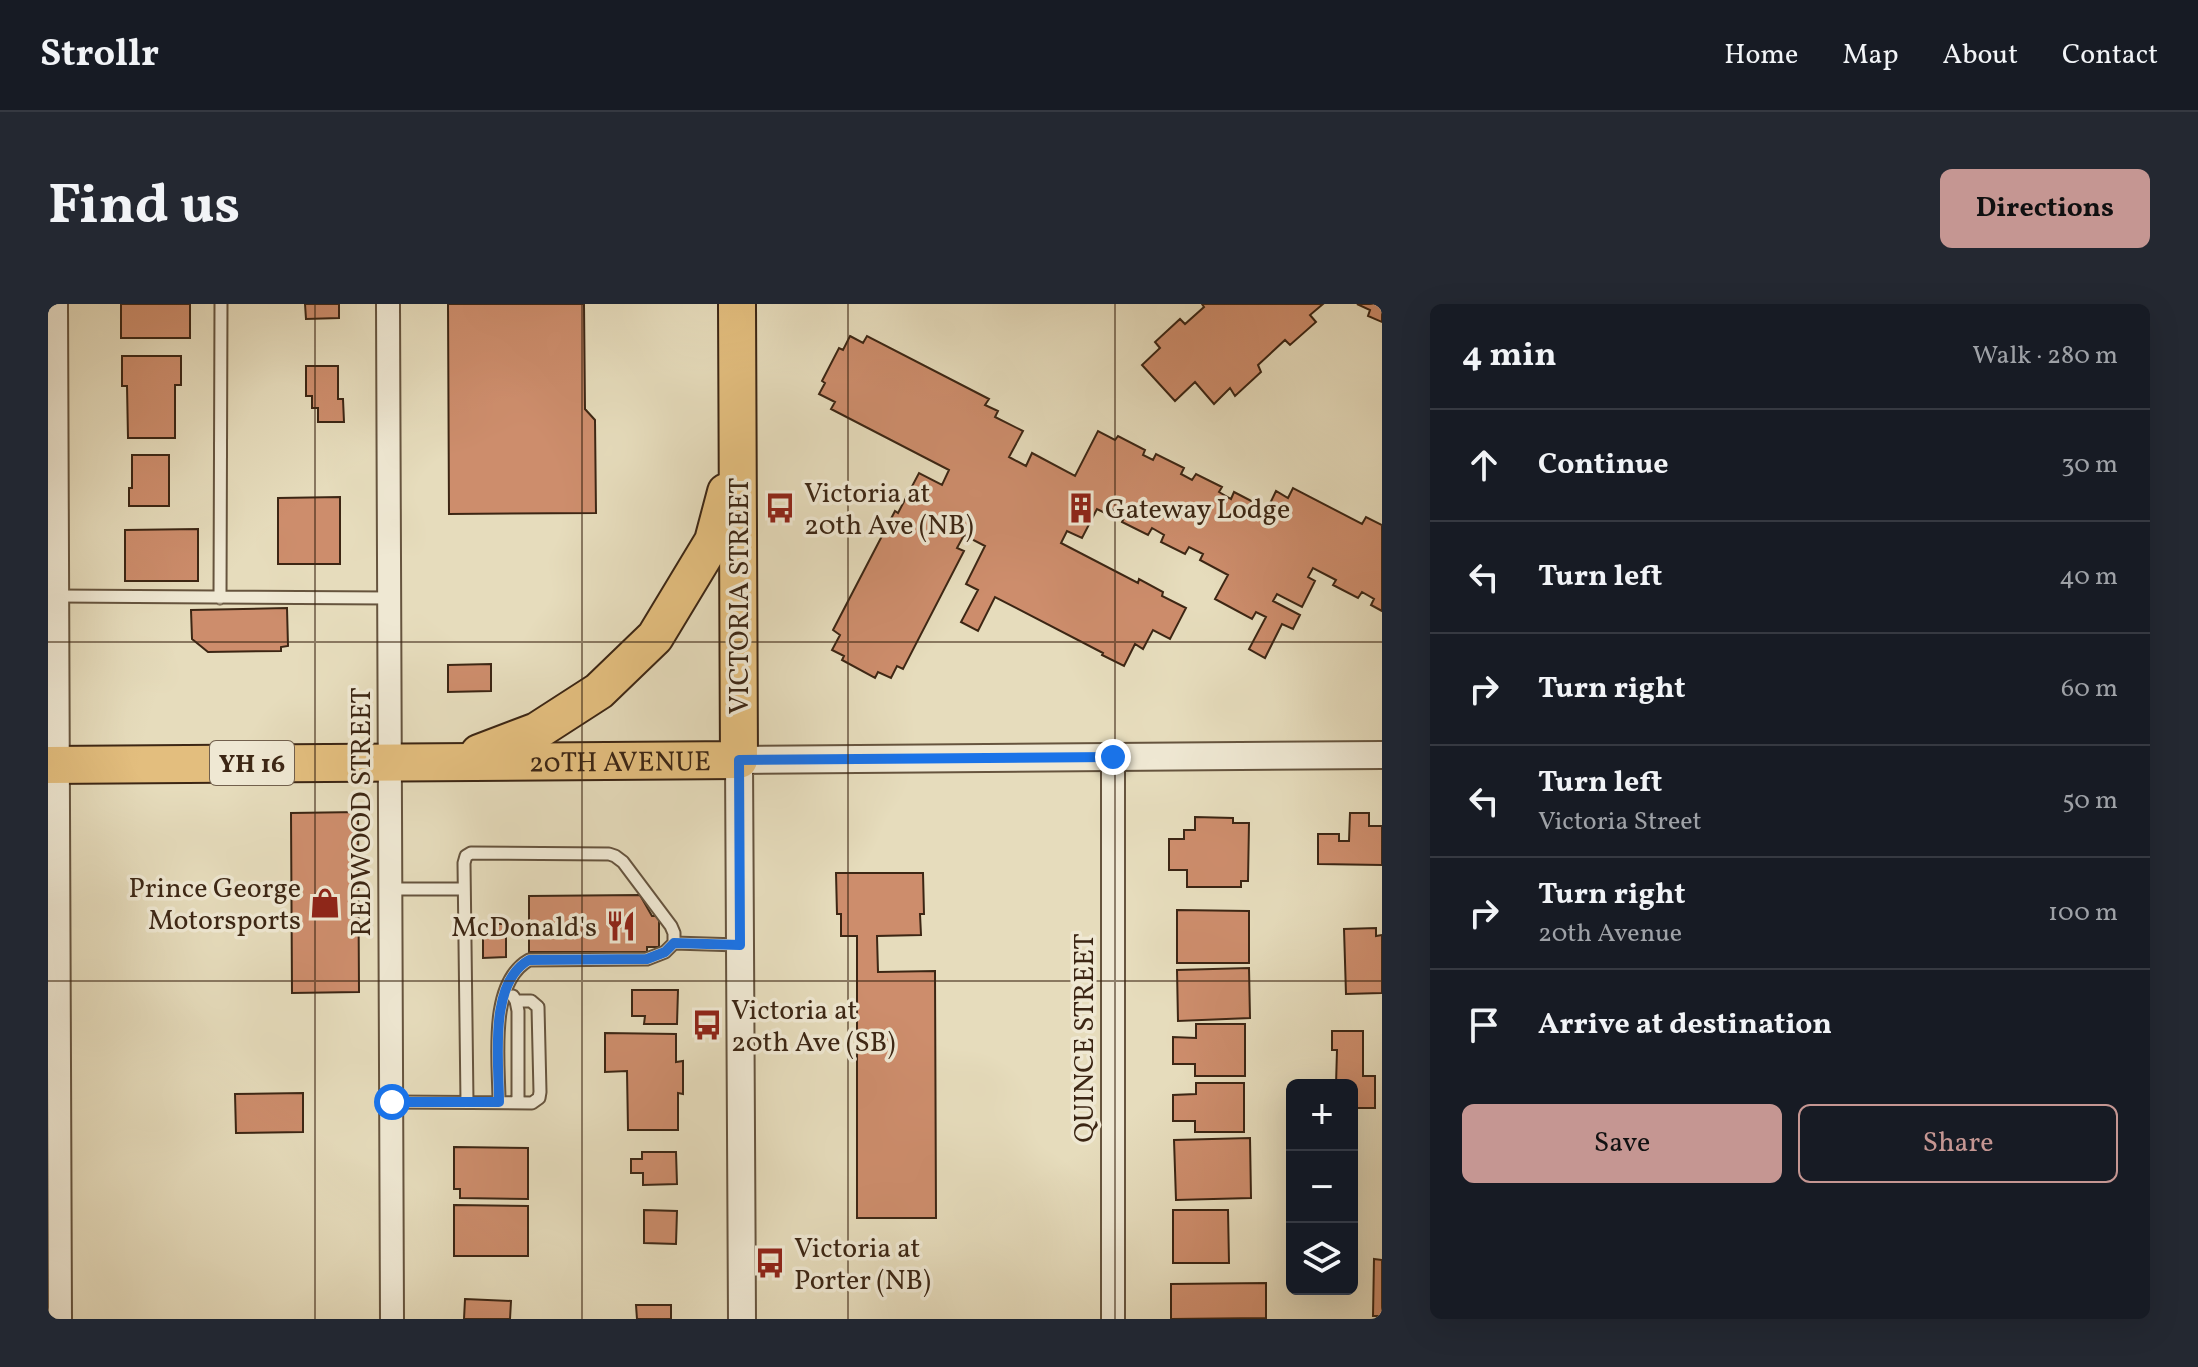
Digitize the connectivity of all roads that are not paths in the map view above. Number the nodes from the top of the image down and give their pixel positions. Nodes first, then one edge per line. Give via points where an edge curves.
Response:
1 (56, 304) edge
2 (221, 304) edge
3 (388, 304) edge
4 (737, 304) edge
5 (738, 452) junction
6 (52, 596) edge
7 (220, 598) junction
8 (389, 598) junction
9 (1382, 755) edge
10 (1113, 757) junction
11 (739, 760) junction
12 (455, 761) junction
13 (390, 763) junction
14 (53, 765) edge
15 (391, 889) junction
16 (464, 889) junction
17 (674, 943) junction
18 (740, 945) junction
19 (508, 989) junction
20 (516, 1001) junction
21 (392, 1102) junction
22 (467, 1102) junction
23 (499, 1102) junction
24 (518, 1103) junction
25 (60, 1319) edge
26 (392, 1319) edge
27 (742, 1319) edge
28 (1113, 1319) edge

1 - 6 street
2 - 7 lane
3 - 8 street, REDWOOD STREET
4 - 5 highway, VICTORIA STREET
5 - 11 highway, VICTORIA STREET
5 - 12 highway via 713,541 655,637 599,691 537,731
6 - 7 lane
6 - 14 street
7 - 8 lane
8 - 13 street, REDWOOD STREET
9 - 10 street, 20TH AVENUE
10 - 11 street, 20TH AVENUE
10 - 28 street, QUINCE STREET
11 - 12 highway, 20TH AVENUE / YH 16
11 - 18 street, VICTORIA STREET
12 - 13 highway, 20TH AVENUE / YH 16
13 - 14 highway, 20TH AVENUE / YH 16
13 - 15 street, REDWOOD STREET
14 - 25 street
15 - 16 lane
15 - 21 street, REDWOOD STREET
16 - 17 lane via 464,863 471,853 609,854 623,862 671,926
16 - 22 lane
17 - 18 lane
17 - 19 lane via 647,959 529,960 512,976
18 - 27 street, VICTORIA STREET
19 - 20 lane
19 - 23 lane via 500,1011
20 - 24 lane
20 - 24 lane via 538,1007 540,1027 539,1098
21 - 22 lane
21 - 26 street, REDWOOD STREET
22 - 23 lane
23 - 24 lane

